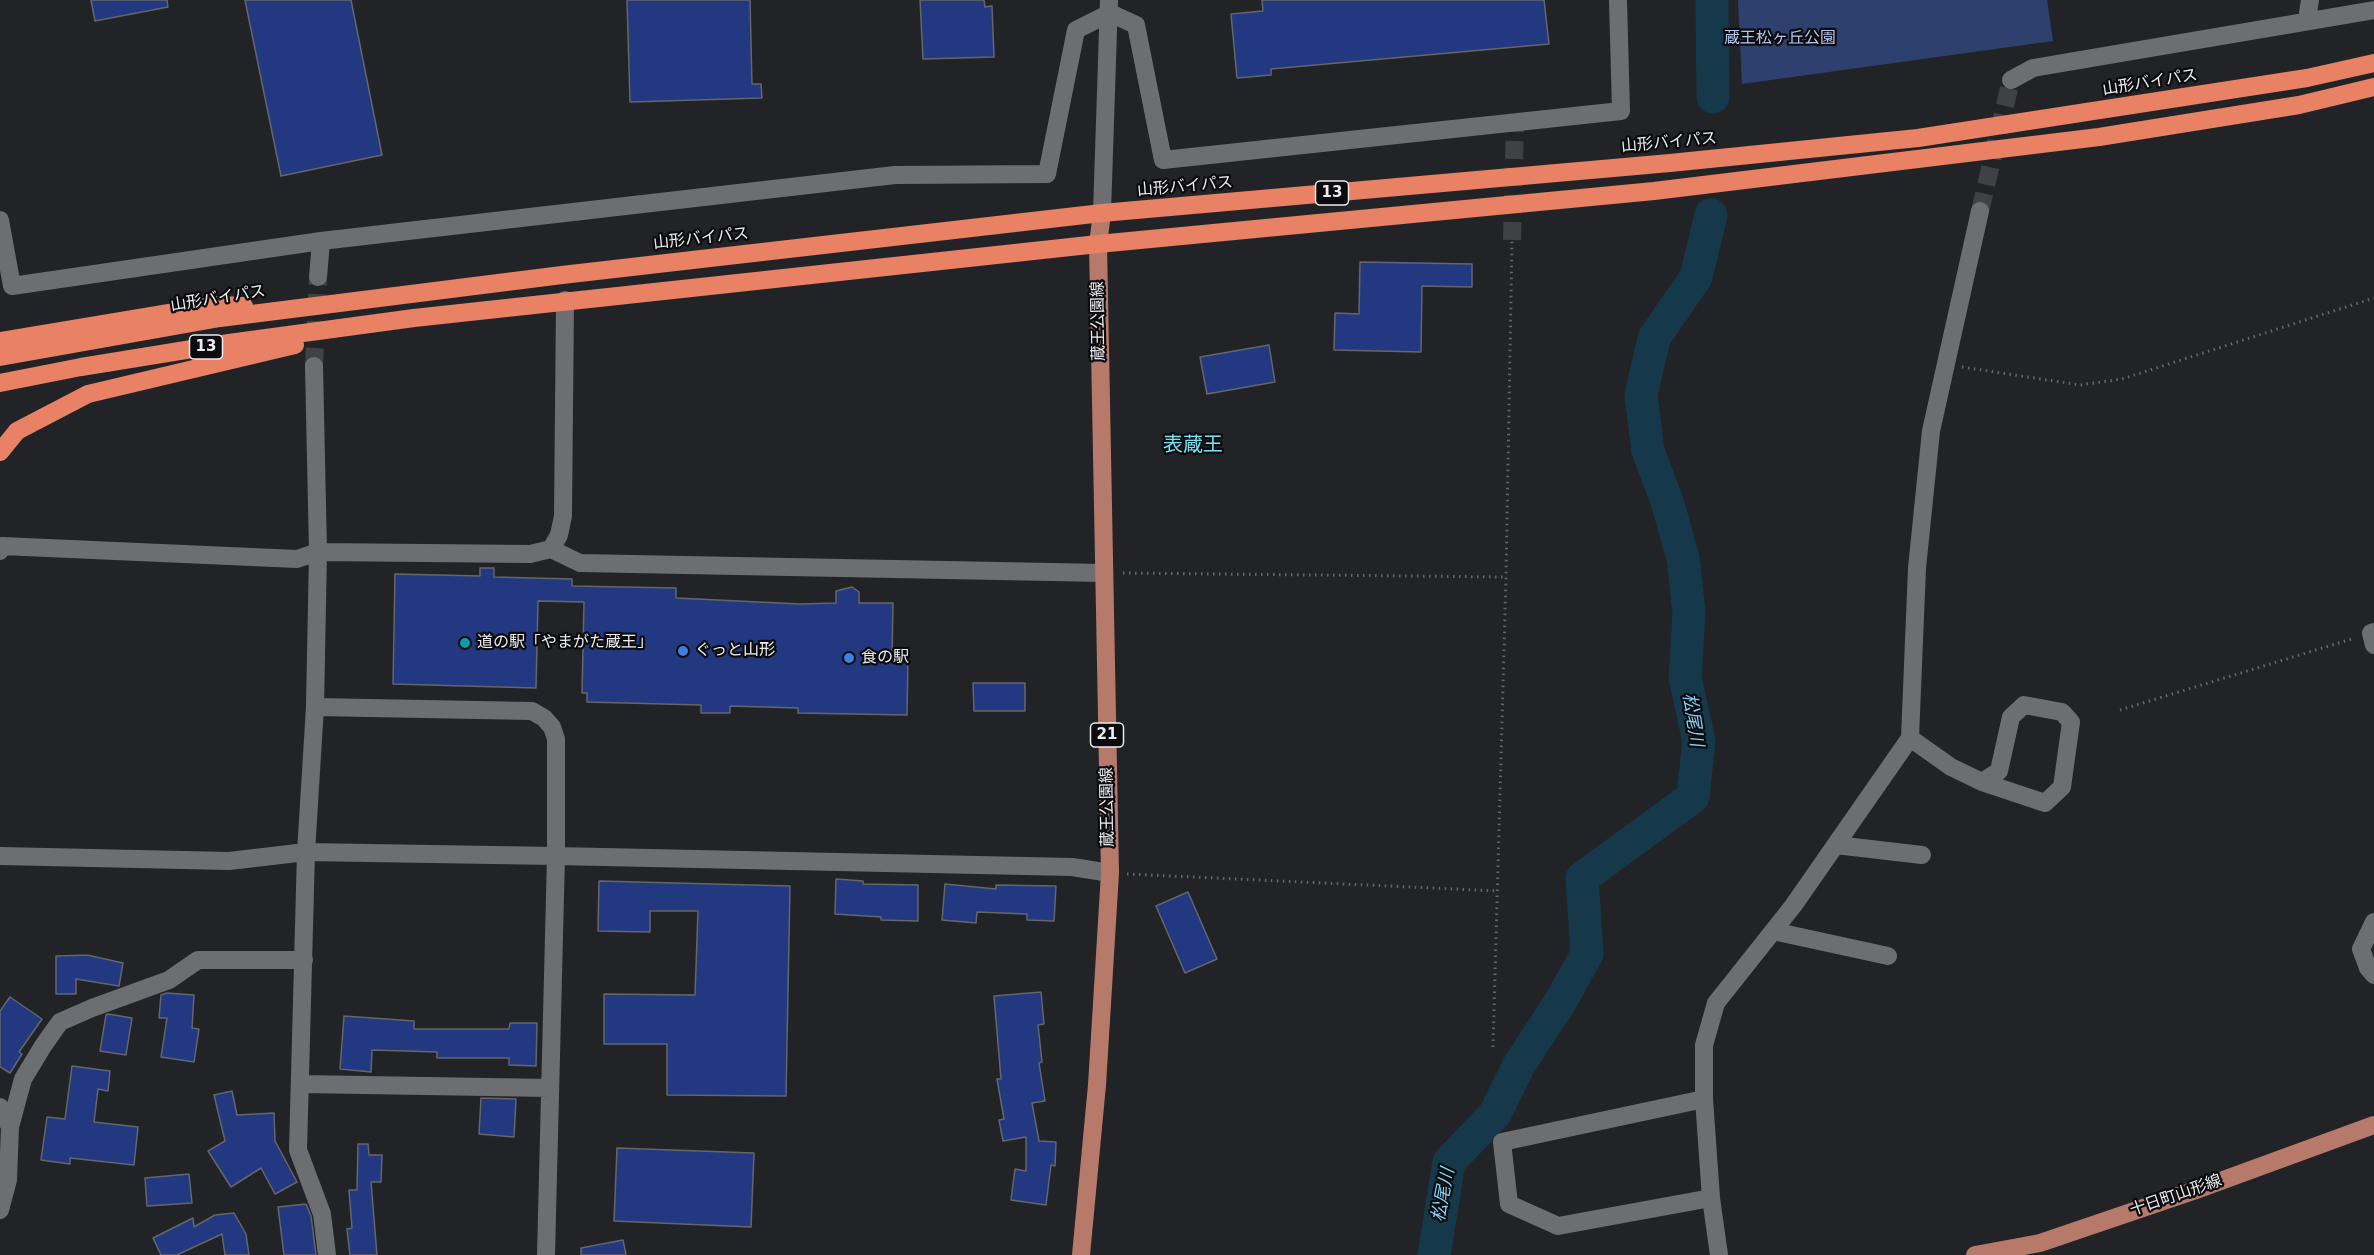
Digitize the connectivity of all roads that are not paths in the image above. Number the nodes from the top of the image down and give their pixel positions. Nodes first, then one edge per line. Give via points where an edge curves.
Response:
1 (1618, 0) edge
2 (2310, 0) edge
3 (1110, 6) edge
4 (2374, 10) edge
5 (2307, 20) junction
6 (2374, 63) edge
7 (2011, 80) dead end
8 (2374, 87) edge
9 (1980, 212) tunnel mouth
10 (1102, 213) junction
11 (0, 220) edge
12 (321, 241) junction
13 (1098, 244) junction
14 (318, 277) tunnel mouth
15 (565, 300) junction
16 (287, 308) junction
17 (414, 318) junction
18 (0, 340) edge
19 (0, 357) edge
20 (314, 366) tunnel mouth
21 (0, 382) edge
22 (0, 452) edge
23 (551, 549) junction
24 (0, 551) edge
25 (318, 552) junction
26 (1103, 573) junction
27 (315, 707) junction
28 (1910, 738) junction
29 (1982, 782) junction
30 (1836, 845) junction
31 (306, 852) junction
32 (0, 855) edge
33 (1922, 855) dead end
34 (556, 856) junction
35 (1110, 873) junction
36 (2374, 922) edge
37 (1773, 931) junction
38 (1888, 956) dead end
39 (304, 960) junction
40 (2374, 975) edge
41 (301, 1084) junction
42 (550, 1088) junction
43 (1704, 1099) junction
44 (0, 1107) edge
45 (2374, 1125) edge
46 (10, 1127) junction
47 (1711, 1198) junction
48 (0, 1210) edge
49 (2038, 1249) edge
50 (327, 1255) edge
51 (546, 1255) edge
52 (1081, 1255) edge
53 (1719, 1255) edge
54 (1975, 1255) edge

1 - 3 street via 1621,111 1163,160 1136,25
2 - 5 street
3 - 10 street
3 - 12 street via 1076,30 1047,174 895,175
4 - 5 street
5 - 7 street via 2033,68
6 - 10 highway, 山形バイパス / 13 via 2283,82 1918,138
8 - 13 highway, 13 via 2299,105 2064,141 1643,192
9 - 28 street via 1931,431 1917,568
10 - 13 main road, 蔵王公園線 / 21
10 - 16 highway, 山形バイパス / 13
11 - 12 street via 12,286
12 - 14 street
13 - 15 highway, 13
13 - 26 main road, 蔵王公園線 / 21
15 - 17 highway, 13
15 - 23 street via 563,516
16 - 18 highway via 217,305
16 - 19 highway, 山形バイパス / 13
17 - 21 highway, 13 via 229,343
17 - 22 highway via 88,394 17,431
20 - 25 street
23 - 25 street via 530,554
23 - 26 street via 580,563
24 - 25 street via 2,546 297,559
25 - 27 street
26 - 35 main road, 蔵王公園線 / 21
27 - 31 street
27 - 34 street via 532,711 544,718 556,739
28 - 29 street via 1951,767
28 - 30 street
29 - 29 street via 1999,771 2011,717 2024,705 2062,712 2071,722 2062,786 2045,803
30 - 33 street
30 - 37 street
31 - 32 street via 230,861
31 - 34 street
31 - 39 street
34 - 35 street via 1072,867
34 - 42 street
35 - 52 main road, 蔵王公園線 / 21 via 1097,1084
36 - 40 street via 2361,950
37 - 38 street
37 - 43 street via 1716,1003 1704,1045
39 - 41 street
39 - 46 street via 198,960 170,980 60,1022 23,1079
41 - 42 street
41 - 50 street via 298,1150 322,1214
42 - 51 street
43 - 47 street
43 - 47 street via 1502,1142 1509,1204 1558,1226
44 - 46 street
45 - 49 main road, 十日町山形線
46 - 48 street via 8,1180
47 - 53 street
49 - 54 main road, 十日町山形線

